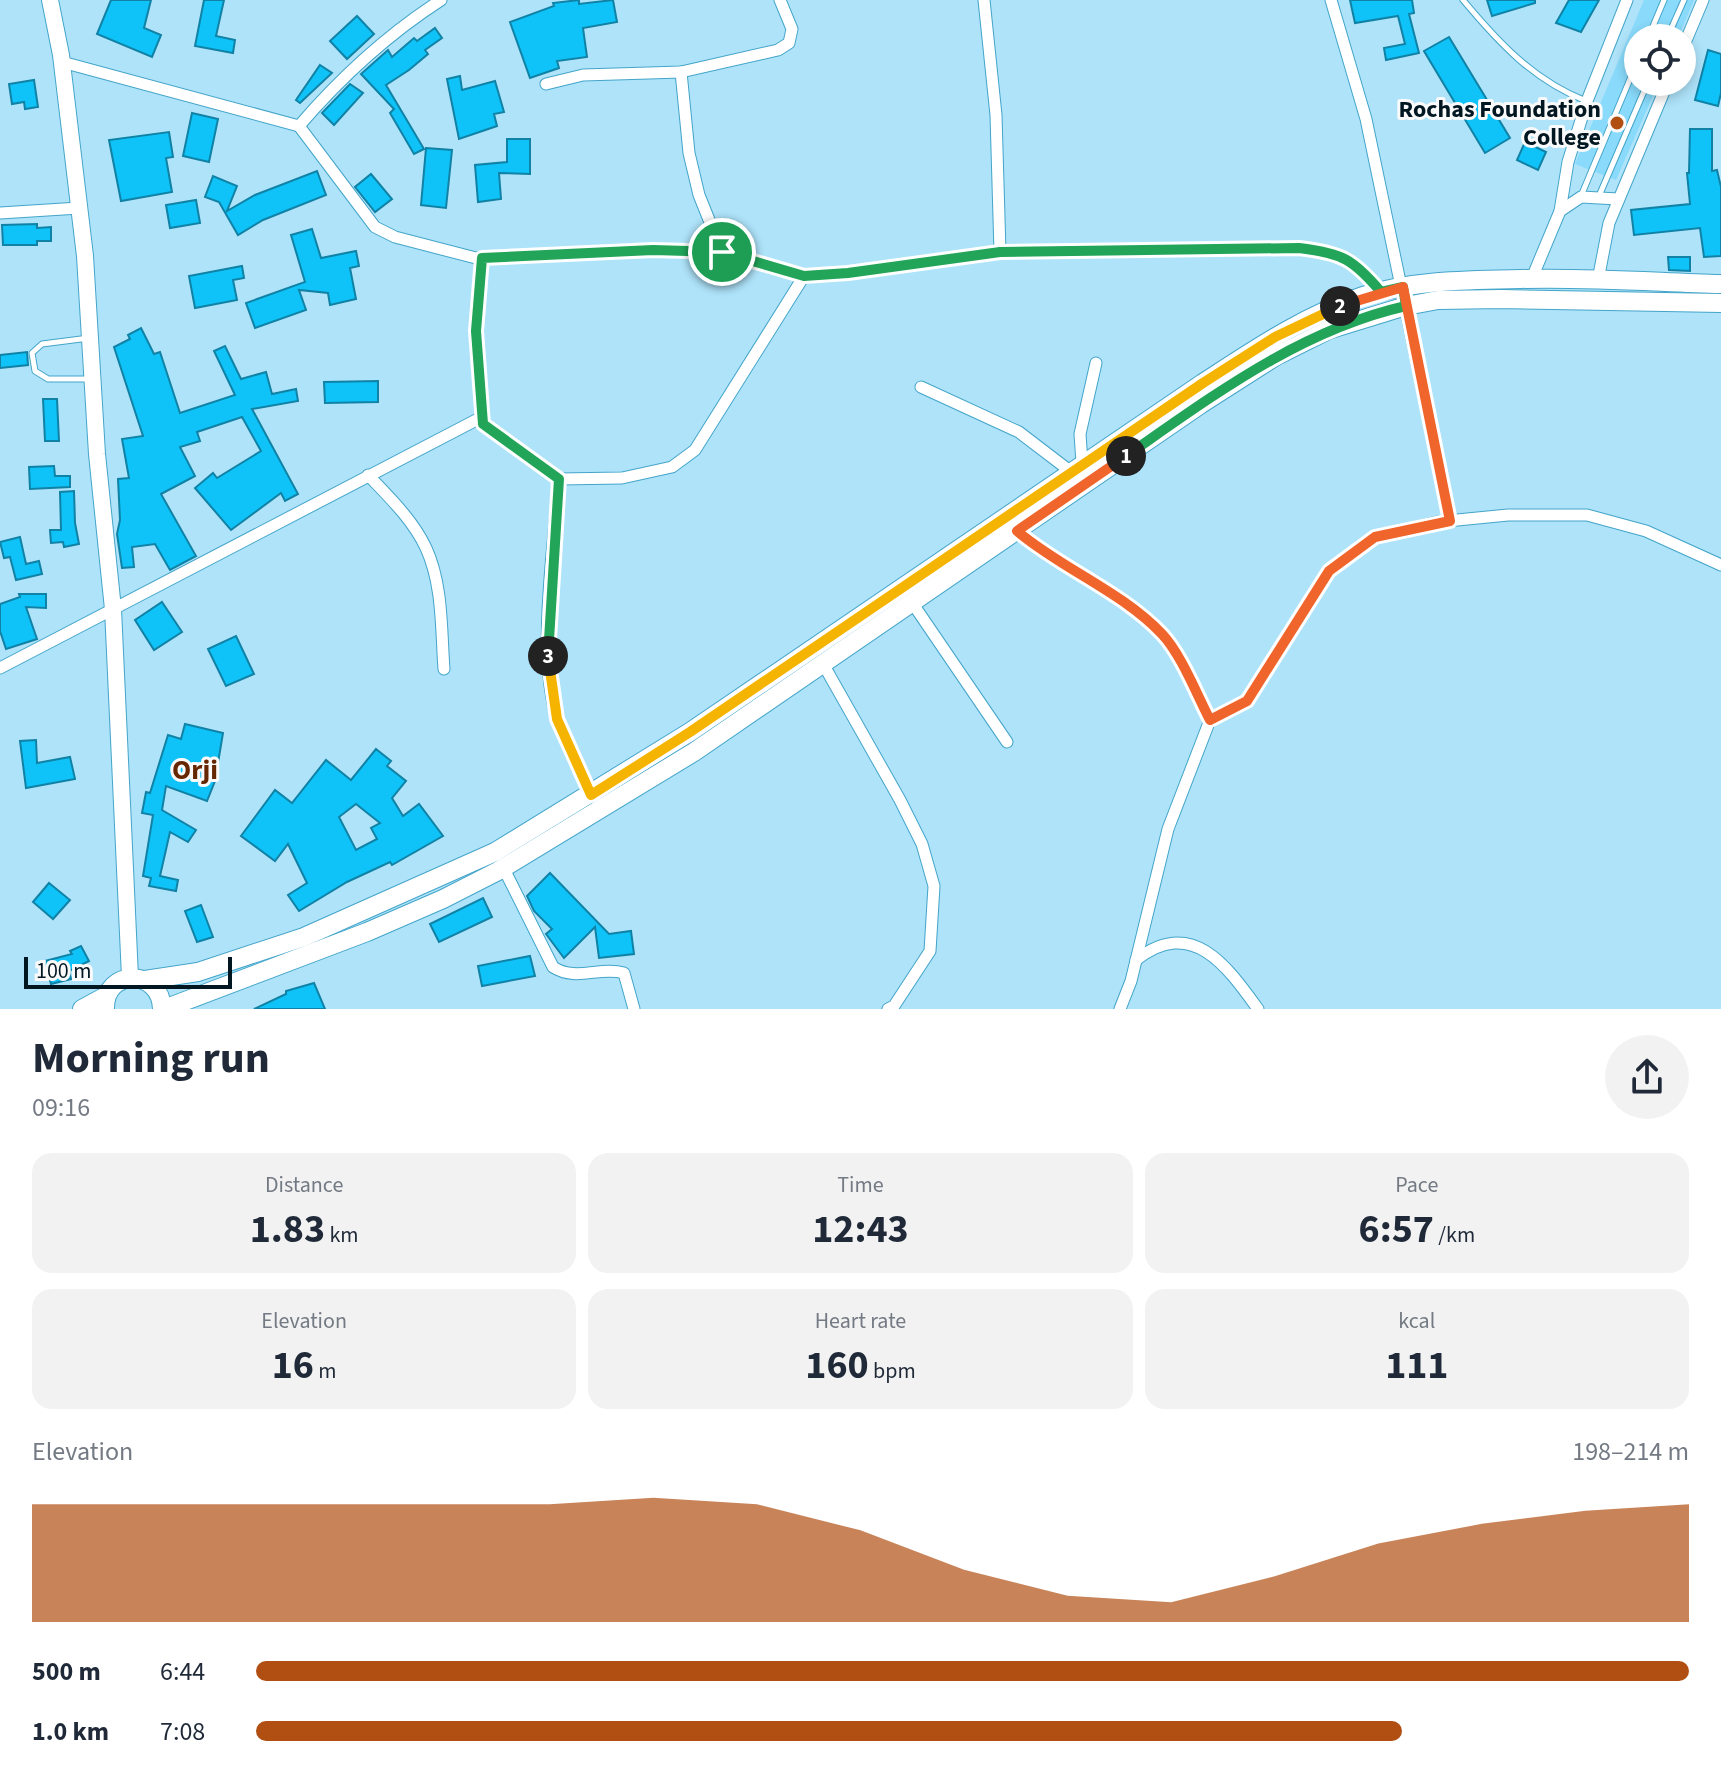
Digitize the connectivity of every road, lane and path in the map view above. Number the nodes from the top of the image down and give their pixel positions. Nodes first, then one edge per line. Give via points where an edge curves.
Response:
1 (50, 0) edge
2 (441, 0) edge
3 (780, 0) edge
4 (984, 0) edge
5 (1331, 0) edge
6 (1463, 0) edge
7 (1627, 0) edge
8 (1664, 0) edge
9 (1684, 0) edge
10 (1703, 0) edge
11 (1654, 24) edge
12 (1673, 24) edge
13 (1693, 24) edge
14 (62, 62) junction
15 (681, 72) junction
16 (546, 84) dead end
17 (1624, 94) edge
18 (1642, 96) edge
19 (1662, 96) edge
20 (1587, 101) junction
21 (299, 126) junction
22 (1599, 196) junction
23 (1581, 197) junction
24 (1618, 199) junction
25 (79, 208) junction
26 (1560, 211) junction
27 (0, 213) edge
28 (722, 252) junction
29 (1000, 252) junction
30 (482, 258) junction
31 (804, 276) junction
32 (1532, 278) junction
33 (1598, 280) junction
34 (1721, 284) edge
35 (1403, 287) junction
36 (1381, 292) junction
37 (1721, 303) edge
38 (1406, 306) junction
39 (90, 338) junction
40 (1096, 363) dead end
41 (92, 379) junction
42 (921, 387) dead end
43 (482, 417) junction
44 (1076, 467) junction
45 (368, 475) junction
46 (559, 479) junction
47 (1450, 521) junction
48 (1017, 531) junction
49 (1721, 565) edge
50 (911, 601) junction
51 (113, 609) junction
52 (822, 662) junction
53 (0, 668) edge
54 (444, 669) dead end
55 (1210, 720) junction
56 (1007, 742) dead end
57 (591, 795) junction
58 (503, 867) junction
59 (1136, 960) junction
60 (137, 979) junction
61 (105, 1003) edge
62 (82, 1009) edge
63 (163, 1009) edge
64 (634, 1009) edge
65 (888, 1009) edge
66 (1120, 1009) edge
67 (1258, 1009) edge

1 - 14 main road
2 - 21 street via 392,34
3 - 15 street via 792,29 789,43
4 - 29 street via 996,115
5 - 35 street via 1366,119
6 - 20 lane via 1517,61
7 - 20 street
8 - 11 lane
9 - 12 lane
10 - 13 street
14 - 21 street
14 - 25 main road
15 - 16 street via 583,75
15 - 28 street via 689,153
17 - 23 lane
18 - 22 lane
19 - 24 street
20 - 26 street
21 - 30 street via 375,227 395,237
22 - 23 street
22 - 24 street
23 - 26 street
24 - 33 street
25 - 27 street
25 - 39 main road
26 - 32 street
28 - 30 street
28 - 31 street
29 - 31 street
29 - 36 street via 1299,248 1333,252 1357,264
30 - 43 street via 476,331
31 - 46 street via 695,450 672,467 622,478
32 - 33 main road
32 - 35 main road via 1464,278
33 - 34 main road
35 - 36 main road
35 - 38 street
36 - 44 main road via 1275,337
37 - 38 main road via 1501,299
38 - 47 street
38 - 48 main road via 1328,330 1276,356
39 - 41 main road
39 - 41 lane via 42,344 32,353 35,371 48,379
40 - 44 street
41 - 51 main road
42 - 44 street via 1019,432
43 - 45 street
43 - 46 street via 483,424
44 - 57 main road
45 - 51 street
45 - 54 street via 425,547 438,587
46 - 57 street via 549,675 557,719
47 - 49 street via 1587,515 1646,531
47 - 55 street via 1375,537 1329,571 1247,701
48 - 50 main road
48 - 55 street via 1164,636
50 - 52 main road
50 - 56 street
51 - 53 street
51 - 60 main road
52 - 58 main road via 694,752
52 - 65 street via 900,800 922,844 934,886 930,951
55 - 59 street via 1168,829
57 - 60 main road via 495,852 304,937 198,972
58 - 63 main road via 367,932
58 - 64 street via 553,967 565,975 624,973
59 - 66 street
59 - 67 street via 1154,946 1188,944 1206,951 1227,966
60 - 61 main road via 115,984
60 - 63 main road via 157,990
61 - 62 main road

